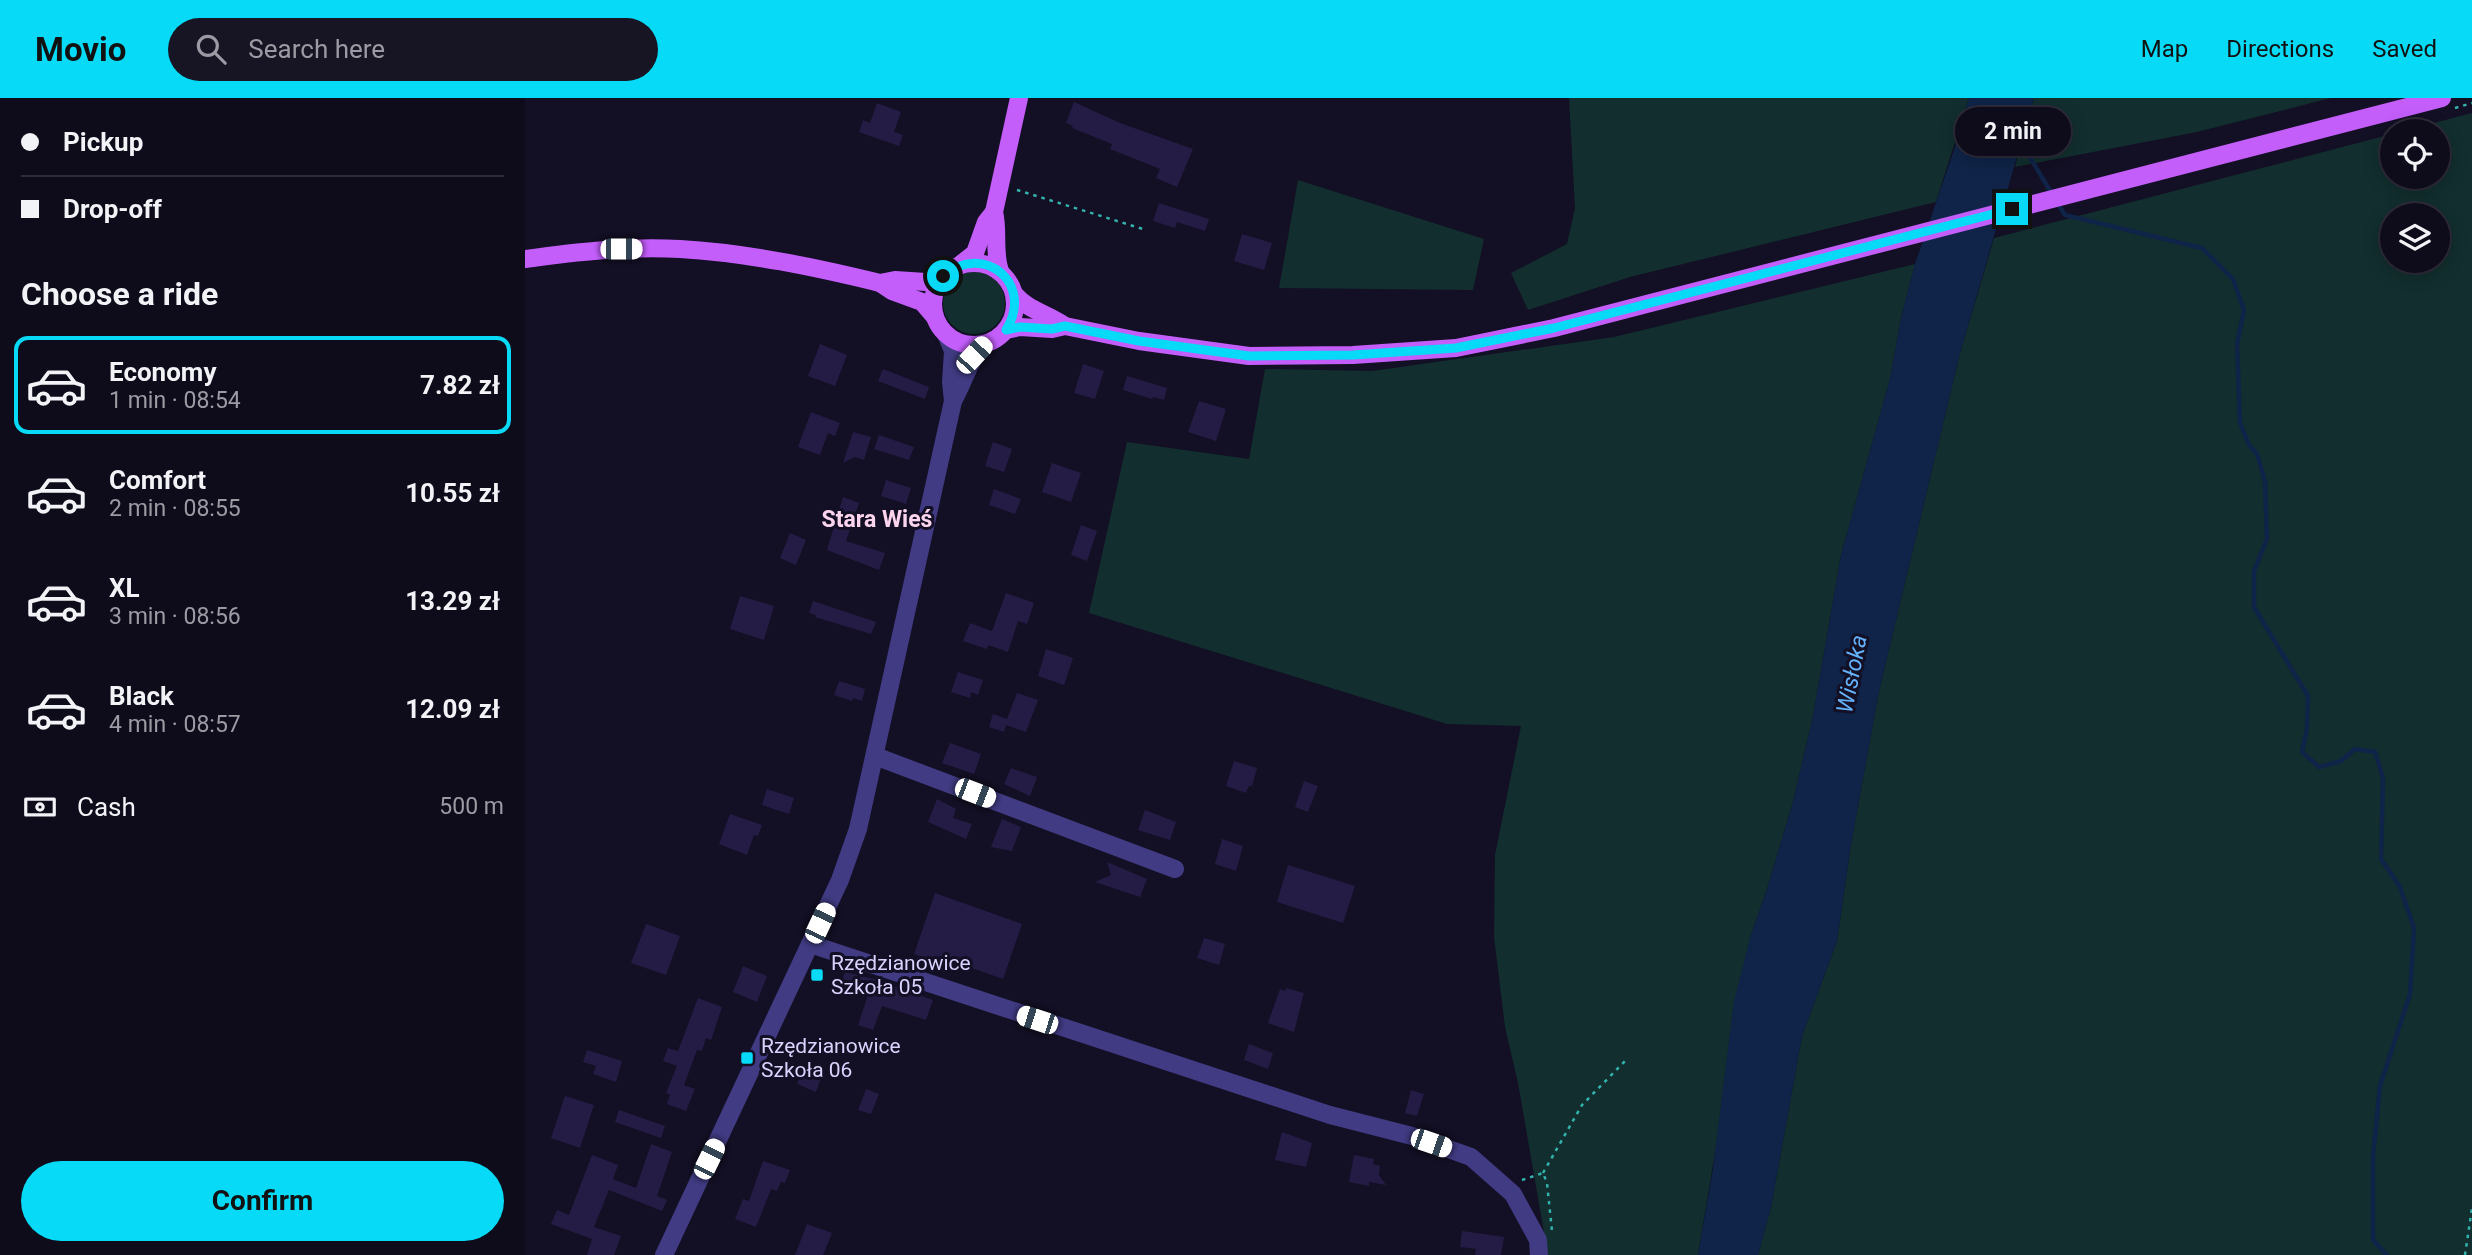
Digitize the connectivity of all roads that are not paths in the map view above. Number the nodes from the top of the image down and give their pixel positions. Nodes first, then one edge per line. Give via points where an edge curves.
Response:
1 (1019, 98) edge
2 (2442, 98) edge
3 (994, 212) junction
4 (525, 259) edge
5 (961, 264) junction
6 (1000, 271) junction
7 (943, 276) junction
8 (880, 282) junction
9 (1014, 295) junction
10 (934, 316) junction
11 (1065, 326) junction
12 (1006, 330) junction
13 (946, 334) junction
14 (983, 344) junction
15 (953, 401) junction
16 (875, 756) junction
17 (1175, 869) dead end
18 (810, 944) junction
19 (664, 1255) edge
20 (1539, 1255) edge

1 - 3 main road
2 - 11 main road via 1554,328 1456,348 1249,356
3 - 5 main road via 975,253
3 - 6 main road via 995,257
4 - 8 main road via 621,249 677,249 779,261
5 - 6 main road via 983,263
5 - 7 main road
6 - 9 main road
7 - 8 main road via 926,282
7 - 10 main road via 933,295
8 - 10 main road via 922,302
9 - 11 main road via 1024,306
9 - 12 main road via 1014,313
10 - 13 main road
11 - 12 main road
12 - 14 main road
13 - 14 main road via 965,344
13 - 15 street via 953,351
14 - 15 street
15 - 16 street
16 - 17 street
16 - 18 street via 858,829
18 - 19 street
18 - 20 street via 1471,1157 1513,1194 1538,1240

